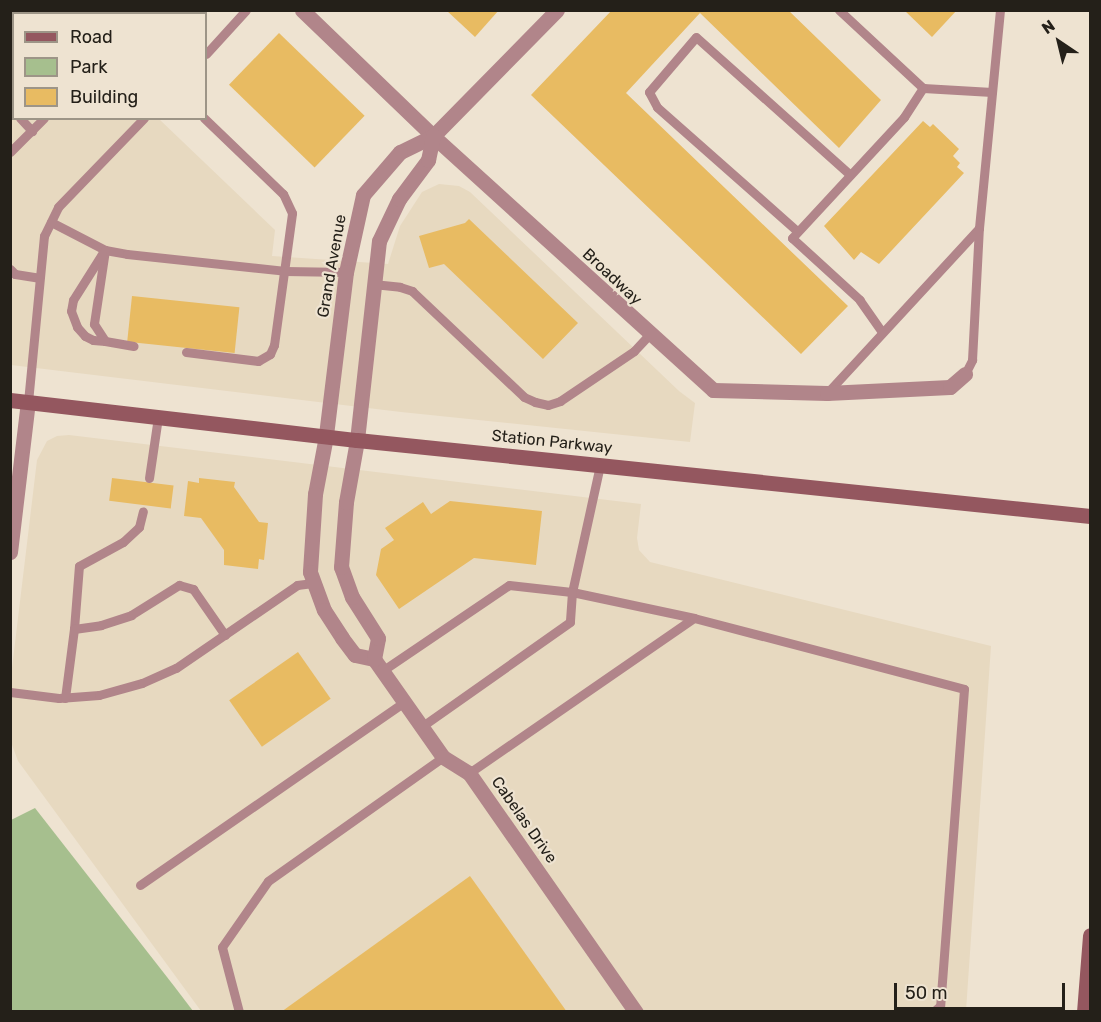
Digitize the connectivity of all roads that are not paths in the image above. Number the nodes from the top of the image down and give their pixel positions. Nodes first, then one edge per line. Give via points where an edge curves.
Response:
1 (246, 10) edge
2 (302, 10) edge
3 (557, 10) edge
4 (839, 10) edge
5 (1000, 10) edge
6 (207, 53) edge
7 (923, 88) junction
8 (992, 92) junction
9 (22, 120) edge
10 (42, 120) edge
11 (131, 120) edge
12 (142, 120) edge
13 (206, 120) edge
14 (137, 126) junction
15 (32, 130) junction
16 (433, 136) junction
17 (10, 152) edge
18 (849, 174) junction
19 (51, 222) junction
20 (979, 228) junction
21 (797, 231) junction
22 (105, 250) junction
23 (285, 271) junction
24 (12, 272) edge
25 (346, 272) junction
26 (39, 278) junction
27 (373, 284) junction
28 (882, 332) junction
29 (649, 335) junction
30 (105, 341) junction
31 (134, 346) dead end
32 (186, 352) dead end
33 (965, 375) joint
34 (827, 393) junction
35 (10, 400) edge
36 (28, 402) junction
37 (158, 417) junction
38 (326, 436) junction
39 (357, 440) junction
40 (600, 465) junction
41 (149, 478) dead end
42 (143, 511) dead end
43 (1090, 516) edge
44 (10, 552) edge
45 (313, 583) junction
46 (572, 592) junction
47 (694, 618) junction
48 (74, 628) junction
49 (225, 635) junction
50 (378, 665) junction
51 (10, 692) edge
52 (65, 698) junction
53 (404, 702) junction
54 (421, 727) junction
55 (442, 758) junction
56 (469, 772) junction
57 (140, 885) dead end
58 (1090, 935) edge
59 (239, 1011) edge
60 (636, 1011) edge
61 (933, 1011) edge
62 (1084, 1011) edge

1 - 6 lane
2 - 16 street, Broadway
3 - 16 street, Grand Avenue
4 - 7 lane
5 - 8 lane
7 - 8 lane
7 - 18 lane via 904,117
8 - 20 lane
9 - 15 lane
10 - 15 lane
11 - 14 lane
12 - 14 lane
13 - 23 lane via 289,203
14 - 19 lane via 58,207
15 - 17 lane
16 - 25 street, Grand Avenue via 400,152 363,195
16 - 27 street, Grand Avenue via 428,160 399,199 379,241
16 - 29 street, Broadway
18 - 21 lane
18 - 21 lane via 696,37 649,92 657,107
19 - 22 lane
19 - 26 lane via 44,236
20 - 28 lane
20 - 33 lane via 972,360
21 - 28 lane via 792,238 860,300
22 - 23 lane
22 - 30 lane via 94,324
22 - 30 lane via 73,300 71,311 76,327 85,336
23 - 25 lane
23 - 32 lane via 274,345 264,359
24 - 26 lane
25 - 38 street, Grand Avenue
26 - 36 lane
27 - 29 lane via 412,291 524,397 541,404 560,401 634,351
27 - 39 street, Grand Avenue
28 - 34 lane
29 - 34 street, Broadway via 713,390
30 - 31 lane
33 - 34 street, Broadway via 950,387
35 - 36 street, Station Parkway
36 - 37 street, Station Parkway
36 - 44 street
37 - 38 street, Station Parkway
37 - 41 lane
38 - 39 street, Station Parkway
38 - 45 street, Cabelas Drive via 310,543
39 - 40 street, Station Parkway
39 - 50 street via 346,502 341,567 352,597 378,638
40 - 43 street, Station Parkway
40 - 46 lane
42 - 48 lane via 139,528 123,542 79,566
45 - 49 lane via 297,585
45 - 50 street, Cabelas Drive via 332,624 355,655
46 - 47 lane
46 - 50 lane via 509,585
46 - 54 lane via 570,622
47 - 56 lane
47 - 61 lane via 964,689 940,1006
48 - 49 lane via 101,626 131,615 179,585 193,589
48 - 52 lane
49 - 52 lane via 176,668 142,683 99,695
50 - 53 street, Cabelas Drive
51 - 52 lane
53 - 54 street, Cabelas Drive
53 - 57 lane
54 - 55 street, Cabelas Drive
55 - 56 street, Cabelas Drive
55 - 59 lane via 268,881 222,947
56 - 60 street, Cabelas Drive
58 - 62 street

